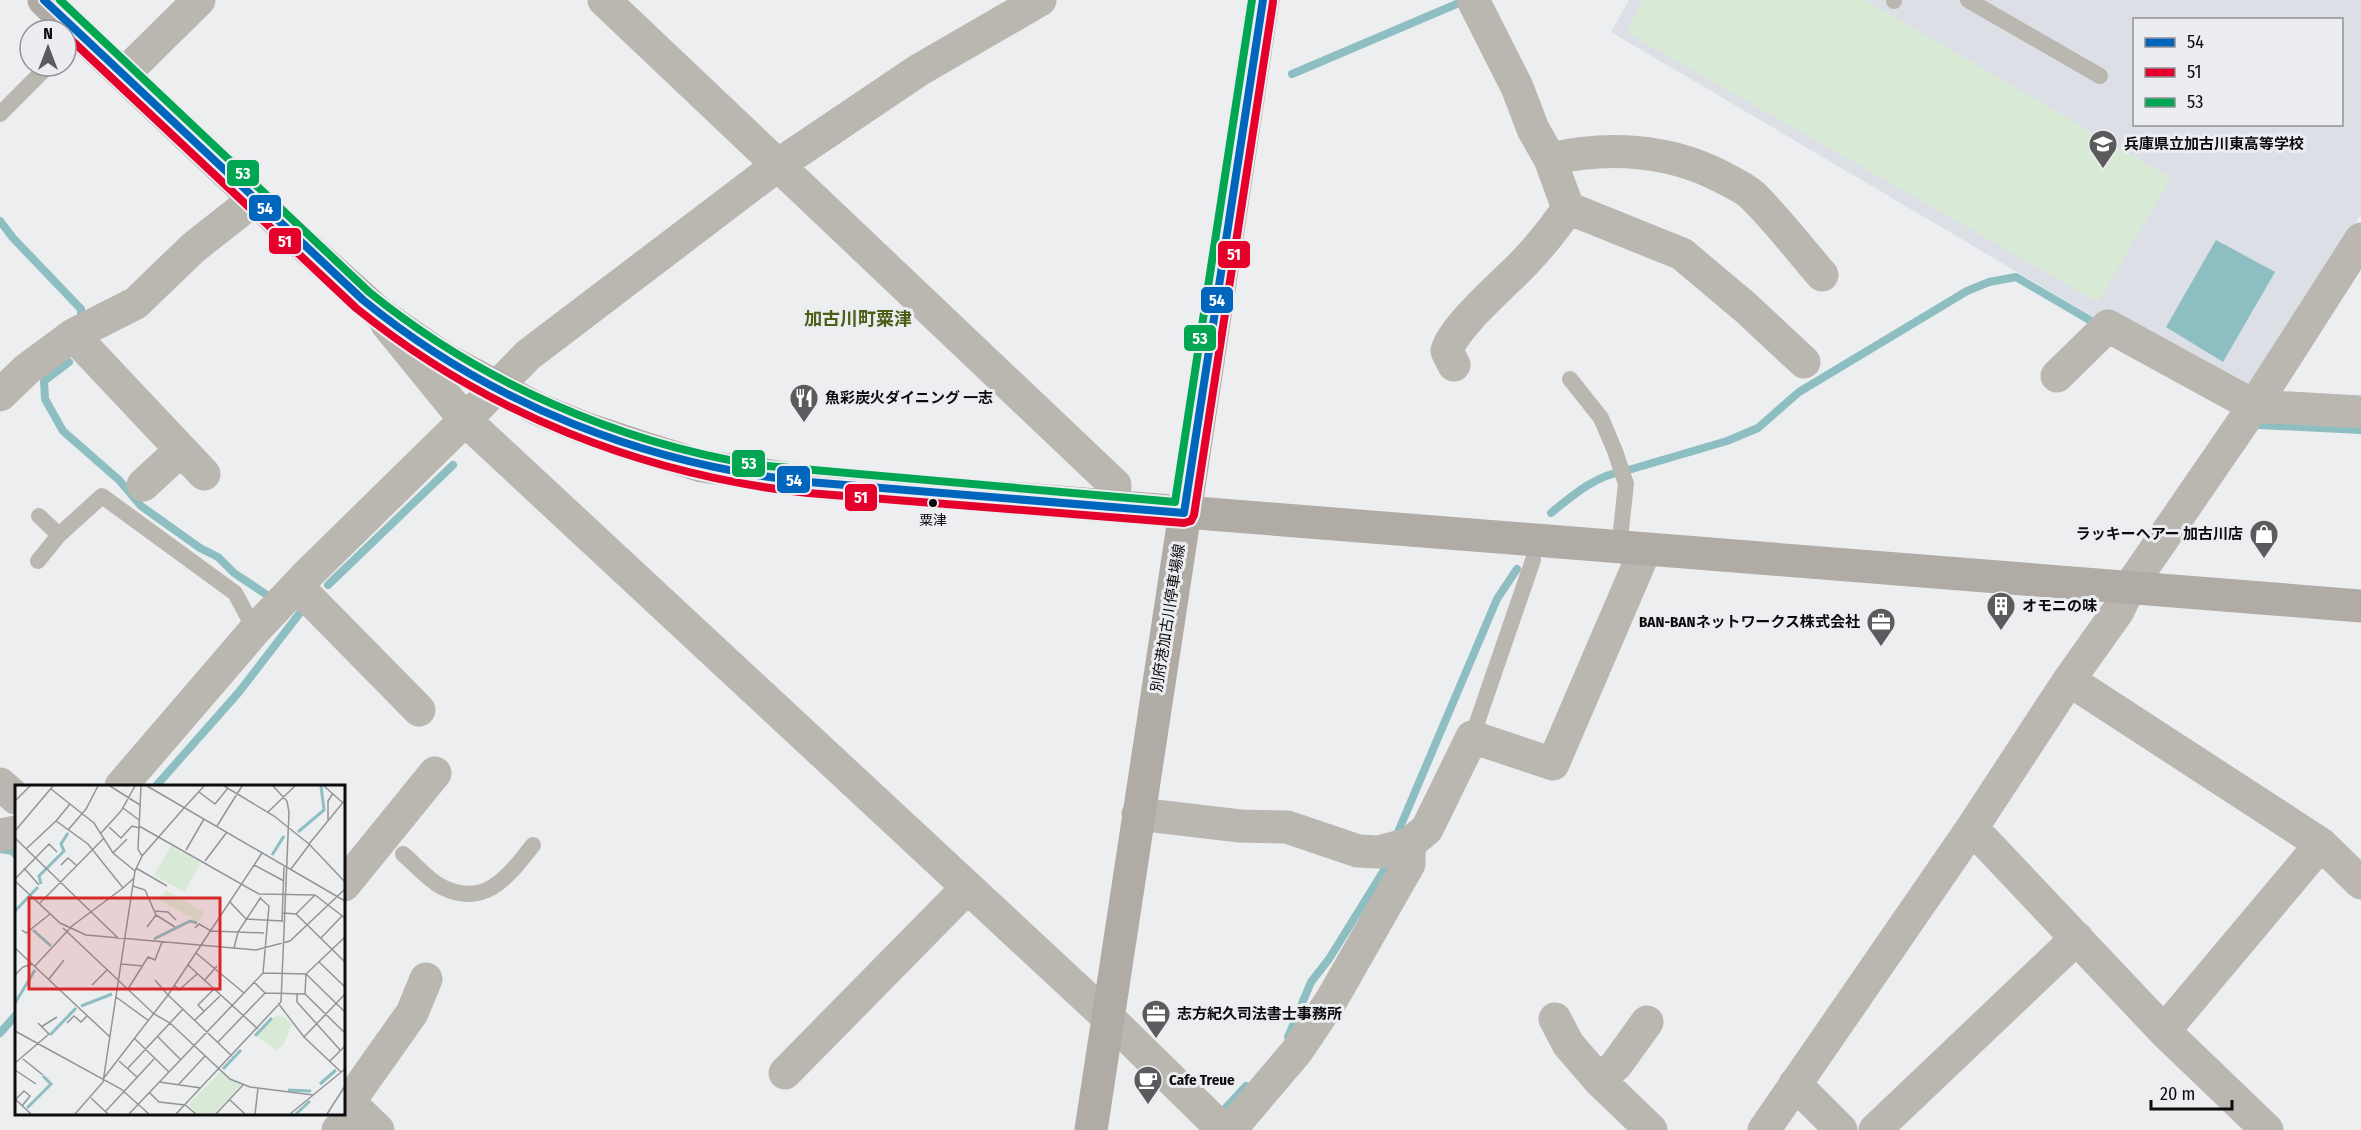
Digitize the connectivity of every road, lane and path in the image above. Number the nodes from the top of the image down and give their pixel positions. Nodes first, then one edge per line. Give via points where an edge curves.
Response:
1 (44, 0) edge
2 (199, 0) edge
3 (604, 0) edge
4 (1040, 0) edge
5 (1263, 0) edge
6 (1968, 0) edge
7 (1473, 1) edge
8 (57, 18) edge
9 (78, 44) edge
10 (124, 74) junction
11 (2100, 76) dead end
12 (36, 78) edge
13 (0, 114) edge
14 (1550, 159) junction
15 (778, 165) junction
16 (255, 199) junction
17 (1569, 208) junction
18 (2361, 239) edge
19 (1821, 275) dead end
20 (380, 314) junction
21 (73, 335) junction
22 (1804, 362) dead end
23 (1454, 365) dead end
24 (2057, 376) dead end
25 (1570, 380) dead end
26 (496, 388) junction
27 (0, 395) edge
28 (2254, 406) junction
29 (2361, 412) edge
30 (465, 420) junction
31 (181, 450) junction
32 (204, 474) dead end
33 (143, 485) dead end
34 (1113, 505) junction
35 (1184, 513) junction
36 (39, 516) dead end
37 (59, 535) junction
38 (1632, 549) junction
39 (1533, 560) dead end
40 (38, 561) dead end
41 (297, 586) junction
42 (2130, 588) junction
43 (2361, 606) edge
44 (255, 630) junction
45 (2069, 680) junction
46 (419, 710) dead end
47 (1472, 737) junction
48 (435, 773) dead end
49 (0, 784) edge
50 (122, 785) edge
51 (15, 797) edge
52 (1138, 814) junction
53 (1972, 828) junction
54 (15, 832) edge
55 (0, 835) edge
56 (2321, 844) junction
57 (533, 845) dead end
58 (392, 846) junction
59 (1394, 848) junction
60 (2361, 883) edge
61 (345, 884) edge
62 (968, 888) junction
63 (2077, 938) junction
64 (426, 979) dead end
65 (1108, 1018) junction
66 (1555, 1019) dead end
67 (1647, 1022) dead end
68 (2164, 1031) junction
69 (785, 1073) dead end
70 (1599, 1080) junction
71 (1795, 1084) junction
72 (353, 1114) edge
73 (1091, 1130) edge
74 (1223, 1130) edge
75 (1230, 1130) edge
76 (1652, 1130) edge
77 (1764, 1130) edge
78 (1841, 1130) edge
79 (1875, 1130) edge
80 (2267, 1130) edge

1 - 8 street
2 - 10 street
3 - 15 street
4 - 15 street via 919,70
5 - 35 street, 別府港加古川停車場線
6 - 11 lane
7 - 14 street
9 - 10 street
10 - 16 street
12 - 13 lane
14 - 17 street
14 - 19 street via 1588,152 1631,151 1674,159 1714,173 1751,195
15 - 26 street via 528,355
15 - 34 street via 1115,484
16 - 20 street
16 - 21 street via 193,248 136,303
17 - 22 street via 1682,254
17 - 23 street via 1551,234 1457,332 1447,351
18 - 28 street
20 - 26 street
20 - 30 street
21 - 27 street
21 - 31 street
24 - 28 street via 2108,326
25 - 38 lane via 1601,418 1615,451 1626,484
26 - 30 street
26 - 34 street via 584,428 702,466 821,483
28 - 29 street
28 - 42 street
30 - 41 street
30 - 62 street
31 - 32 street
31 - 33 street
34 - 35 street
35 - 38 street
35 - 52 street, 別府港加古川停車場線
36 - 37 lane
37 - 40 lane
37 - 44 lane via 102,496 234,593
38 - 42 street
38 - 47 street via 1553,764
39 - 47 lane
41 - 44 street
41 - 46 street
42 - 43 street
42 - 45 street
44 - 50 street
45 - 53 street
45 - 56 street
47 - 59 street via 1427,829
48 - 58 street
49 - 51 street
52 - 59 street via 1240,826 1287,827 1358,851
52 - 65 street, 別府港加古川停車場線
53 - 63 street
53 - 71 street
54 - 55 street
56 - 60 street
56 - 68 street
57 - 58 lane via 494,889 467,894 442,887
58 - 61 street
59 - 75 street via 1408,864 1332,999 1297,1051
62 - 65 street
62 - 69 street
63 - 68 street
63 - 79 street
64 - 72 street via 412,1013
65 - 73 street, 別府港加古川停車場線
65 - 74 street
66 - 70 street via 1568,1044
67 - 70 street via 1616,1065
68 - 80 street
70 - 76 street
71 - 77 street
71 - 78 street

